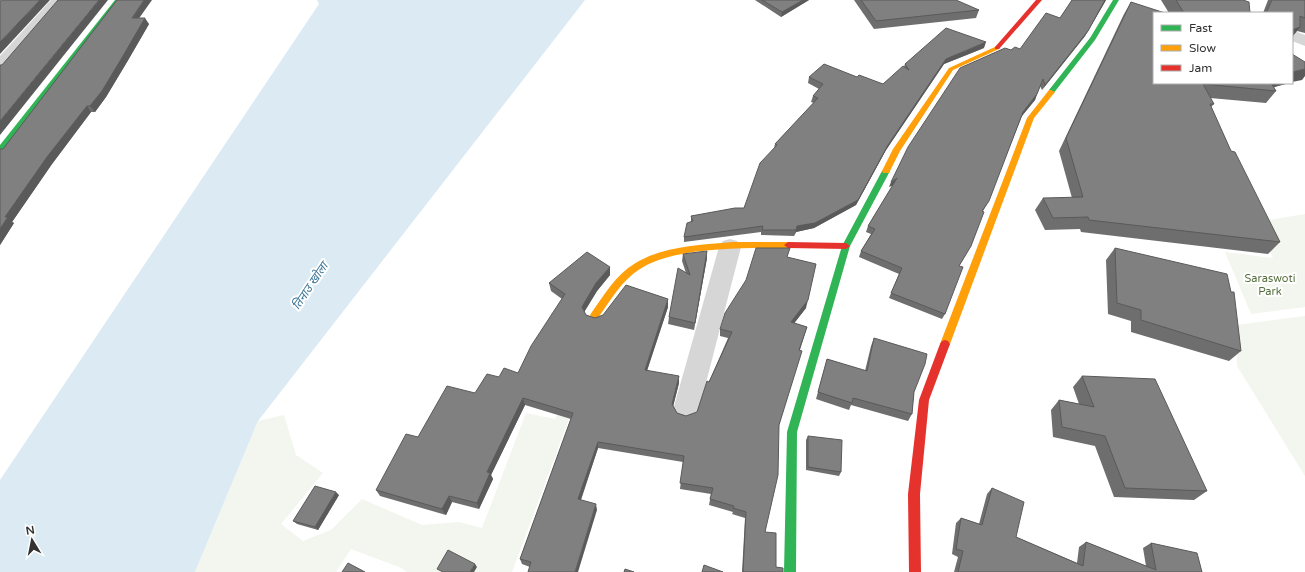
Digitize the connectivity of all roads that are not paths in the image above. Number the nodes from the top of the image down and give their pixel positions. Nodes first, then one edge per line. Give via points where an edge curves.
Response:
1 (59, 0) edge
2 (118, 0) edge
3 (1039, 0) edge
4 (1116, 0) edge
5 (1293, 35) edge
6 (1305, 41) edge
7 (0, 66) edge
8 (0, 150) edge
9 (846, 246) junction
10 (730, 247) junction
11 (595, 316) edge
12 (686, 410) dead end
13 (790, 572) edge
14 (915, 572) edge

1 - 7 street
2 - 8 street
3 - 9 street via 995,50 951,69 896,151
4 - 14 street via 1093,39 1031,118 924,400 914,494
5 - 6 street
9 - 10 street
9 - 13 street via 792,432
10 - 11 street via 693,249 646,261 612,290
10 - 12 street

